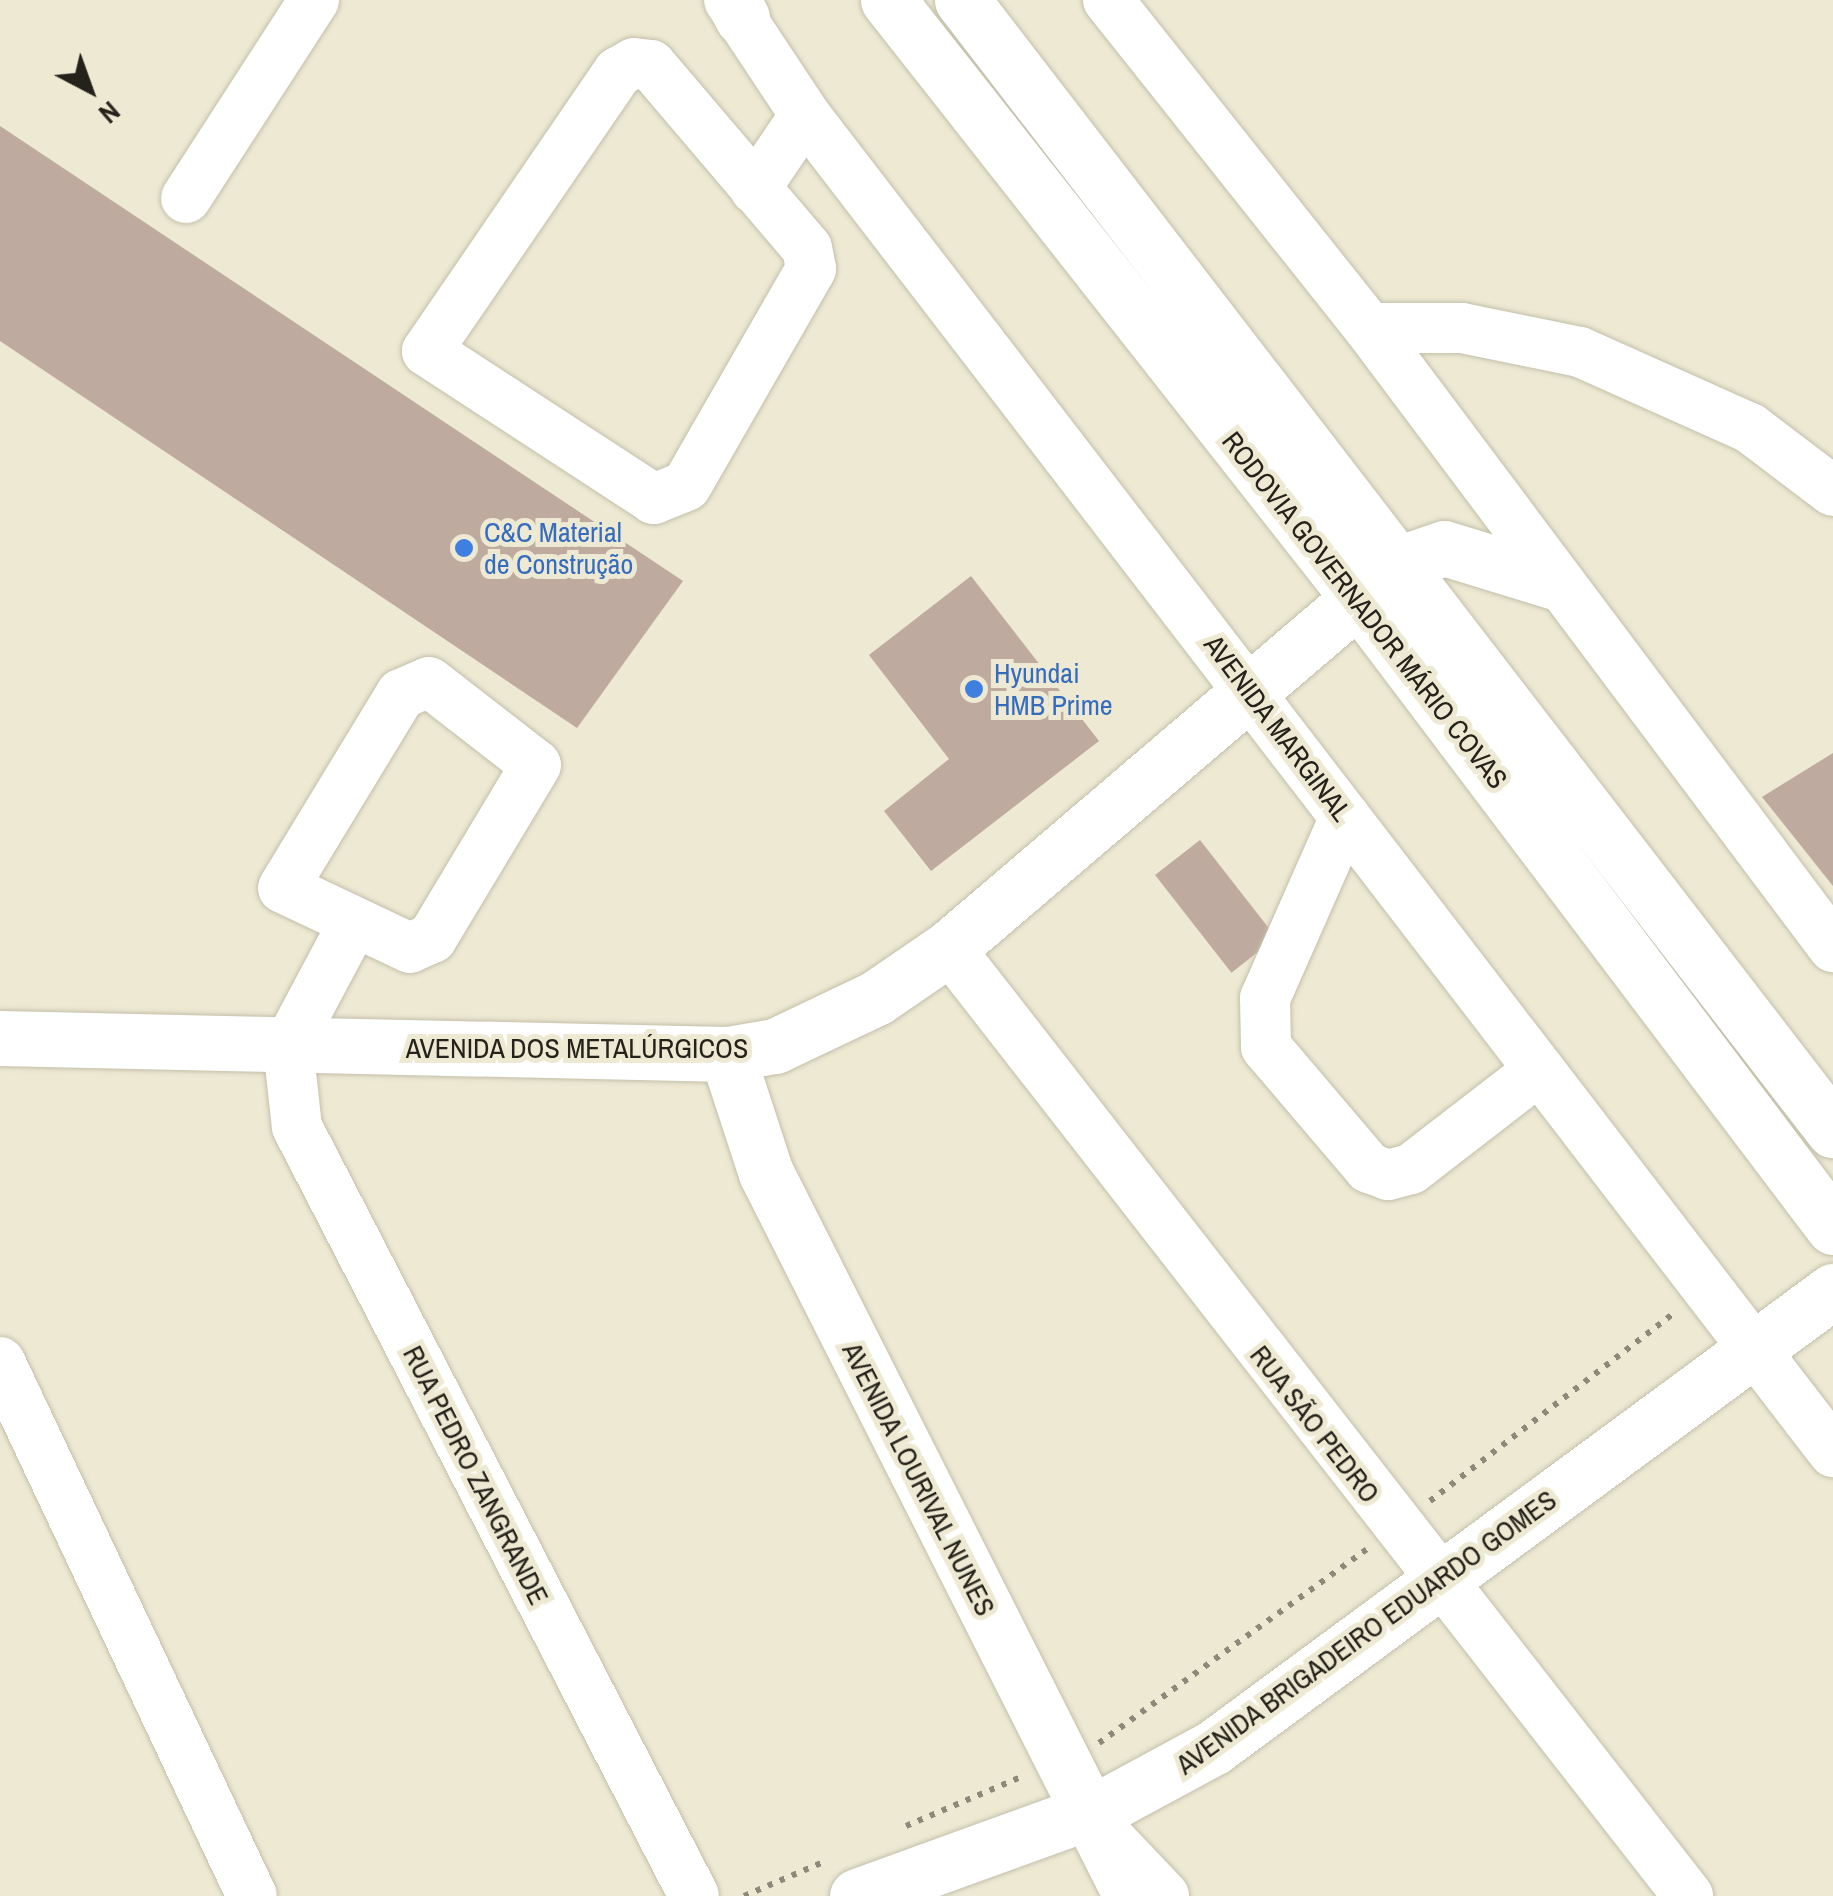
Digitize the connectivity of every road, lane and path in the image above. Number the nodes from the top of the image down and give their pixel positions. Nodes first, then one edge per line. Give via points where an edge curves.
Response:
1 (314, 0) edge
2 (888, 0) edge
3 (962, 0) edge
4 (1108, 0) edge
5 (734, 6) edge
6 (805, 116) junction
7 (755, 190) junction
8 (186, 198) dead end
9 (1370, 328) junction
10 (1833, 490) edge
11 (1400, 563) junction
12 (1556, 582) junction
13 (1355, 594) junction
14 (1247, 688) junction
15 (1345, 817) junction
16 (353, 924) junction
17 (1833, 946) edge
18 (948, 948) junction
19 (0, 1038) edge
20 (288, 1046) junction
21 (727, 1054) junction
22 (1539, 1070) junction
23 (1833, 1130) edge
24 (1833, 1227) edge
25 (1706, 1289) junction
26 (1833, 1291) edge
27 (1753, 1350) junction
28 (0, 1362) edge
29 (1833, 1452) edge
30 (1395, 1528) junction
31 (1437, 1582) junction
32 (1060, 1760) junction
33 (1086, 1814) junction
34 (884, 1836) dead end
35 (844, 1877) edge
36 (252, 1896) edge
37 (694, 1896) edge
38 (744, 1896) edge
39 (1131, 1896) edge
40 (1164, 1896) edge
41 (1688, 1896) edge

1 - 8 street
2 - 13 main road, RODOVIA GOVERNADOR MÁRIO COVAS
3 - 11 main road, RODOVIA GOVERNADOR MÁRIO COVAS
4 - 9 street
5 - 6 street, AVENIDA MARGINAL
6 - 7 street
6 - 14 street, AVENIDA MARGINAL
7 - 7 street via 651,65 634,63 618,72 426,351 654,499 672,497 811,268 806,248
9 - 10 street via 1462,328 1580,352 1750,428
9 - 12 street
11 - 12 main road, AVENIDA DOS METALÚRGICOS via 1444,548
11 - 13 main road, AVENIDA DOS METALÚRGICOS
11 - 23 main road, RODOVIA GOVERNADOR MÁRIO COVAS
12 - 17 street
13 - 14 main road, AVENIDA DOS METALÚRGICOS
13 - 24 main road, RODOVIA GOVERNADOR MÁRIO COVAS
14 - 15 street, AVENIDA MARGINAL
14 - 18 main road, AVENIDA DOS METALÚRGICOS
15 - 22 street, AVENIDA MARGINAL
15 - 22 street via 1266,998 1266,1047 1369,1168 1388,1175 1411,1169
16 - 16 street via 423,945 534,776 530,754 428,682 401,694 283,880 287,894
16 - 20 street
18 - 21 main road, AVENIDA DOS METALÚRGICOS via 876,998 775,1046
18 - 30 street, RUA SÃO PEDRO
19 - 20 main road, AVENIDA DOS METALÚRGICOS
20 - 21 main road, AVENIDA DOS METALÚRGICOS
20 - 37 street, RUA PEDRO ZANGRANDE via 296,1127
21 - 32 main road, AVENIDA LOURIVAL NUNES via 766,1173
22 - 25 street, AVENIDA MARGINAL
25 - 27 street, AVENIDA MARGINAL
25 - 30 path
26 - 27 main road, AVENIDA BRIGADEIRO EDUARDO GOMES
27 - 29 street, AVENIDA MARGINAL
27 - 31 main road, AVENIDA BRIGADEIRO EDUARDO GOMES
28 - 36 street
30 - 31 street, RUA SÃO PEDRO
30 - 32 path via 1125,1731
31 - 33 main road, AVENIDA BRIGADEIRO EDUARDO GOMES via 1214,1747
31 - 41 street, RUA SÃO PEDRO
32 - 33 main road, AVENIDA LOURIVAL NUNES
32 - 34 path
33 - 35 main road, AVENIDA BRIGADEIRO EDUARDO GOMES
33 - 39 main road, AVENIDA LOURIVAL NUNES
33 - 40 street
35 - 38 path

